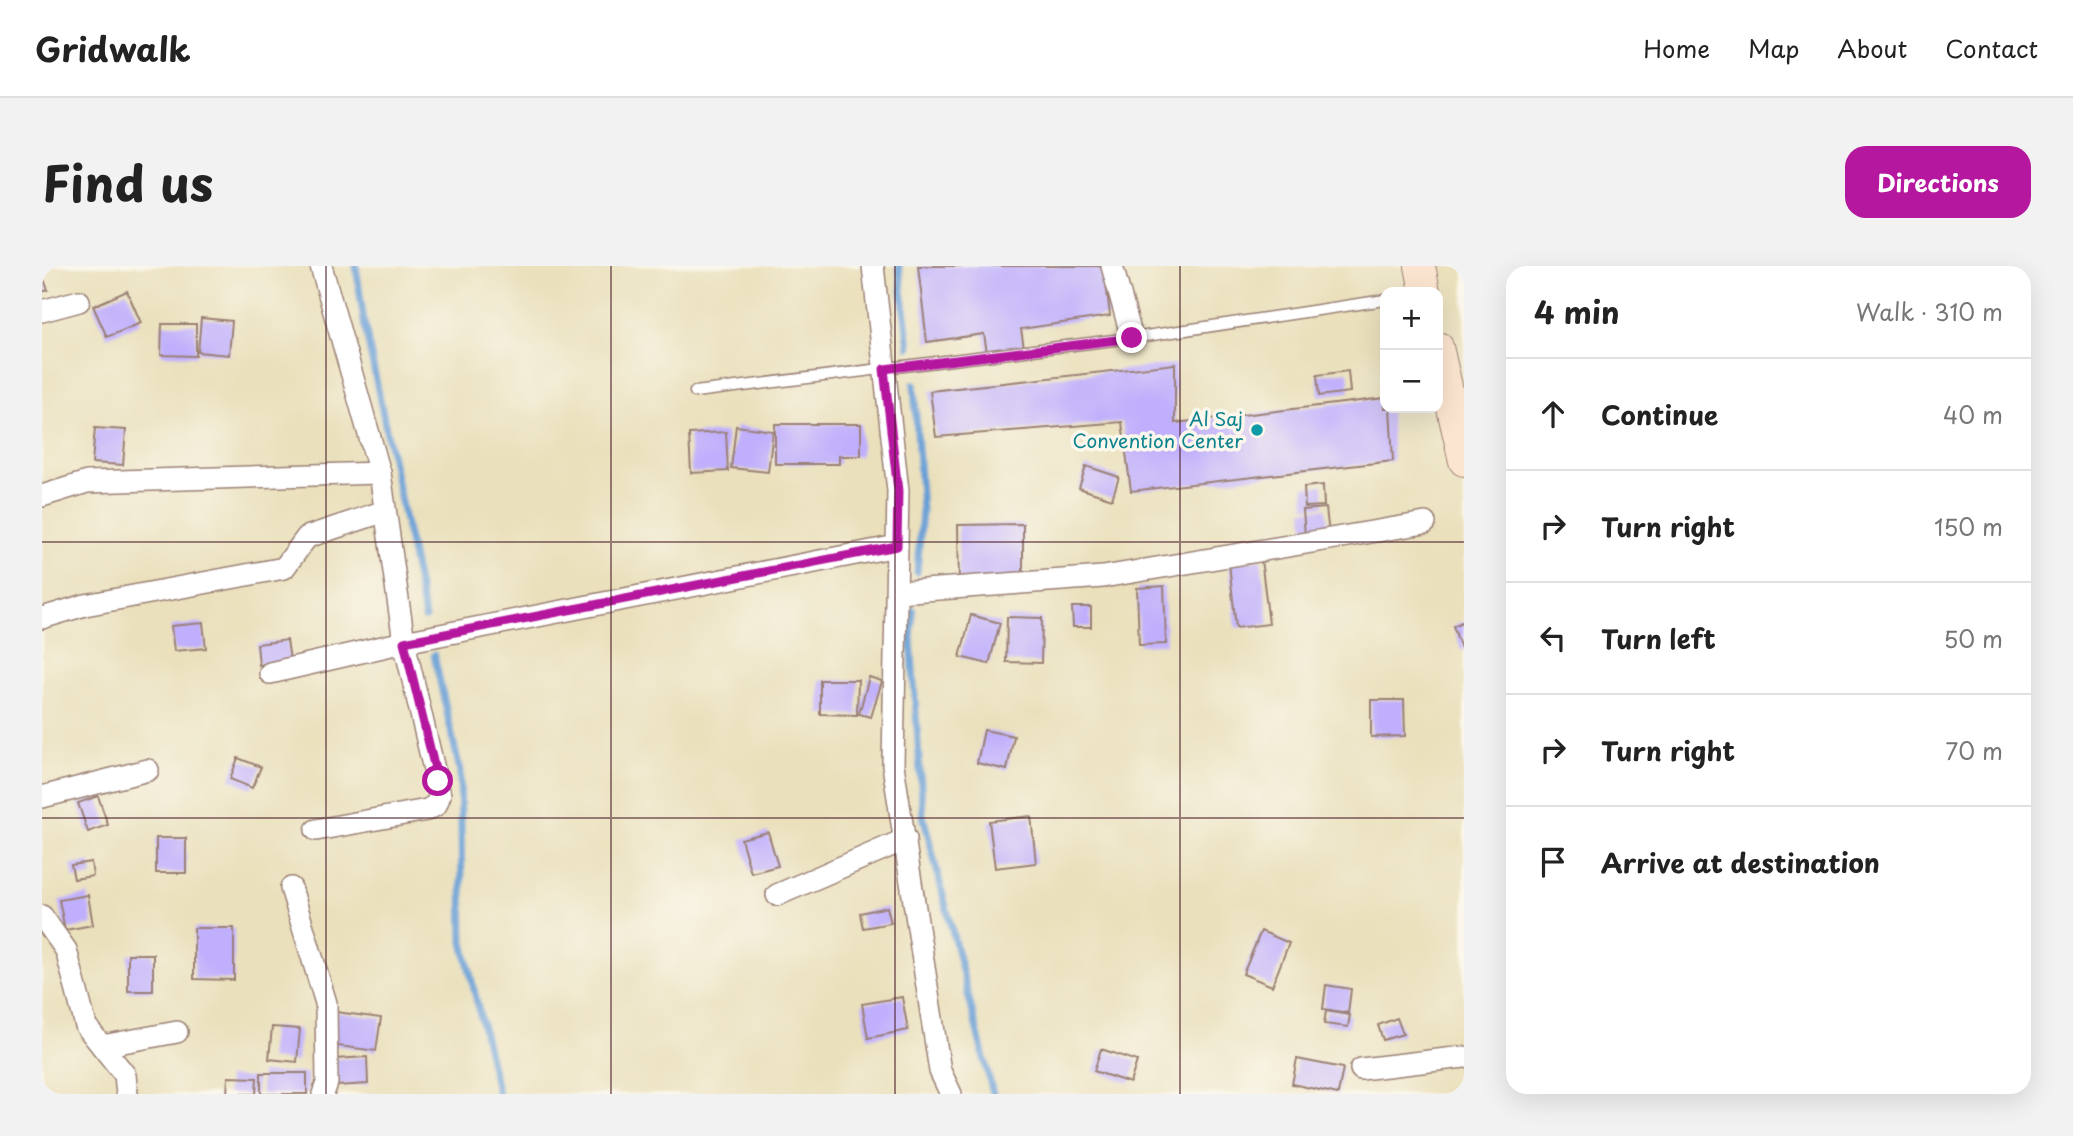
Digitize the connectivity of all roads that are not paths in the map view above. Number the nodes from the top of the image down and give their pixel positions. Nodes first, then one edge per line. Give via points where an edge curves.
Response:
1 (321, 266) edge
2 (873, 266) edge
3 (1112, 266) edge
4 (1420, 266) edge
5 (1424, 287) edge
6 (1380, 301) edge
7 (79, 302) dead end
8 (42, 311) edge
9 (1132, 338) junction
10 (1439, 350) edge
11 (884, 369) junction
12 (695, 392) dead end
13 (1464, 461) edge
14 (380, 473) junction
15 (42, 496) edge
16 (385, 511) junction
17 (1425, 523) dead end
18 (897, 546) junction
19 (897, 592) junction
20 (42, 618) edge
21 (404, 642) junction
22 (270, 673) dead end
23 (148, 770) dead end
24 (42, 797) edge
25 (316, 830) dead end
26 (906, 839) junction
27 (291, 888) dead end
28 (777, 895) dead end
29 (42, 916) edge
30 (177, 1032) dead end
31 (102, 1046) junction
32 (1464, 1057) edge
33 (1361, 1069) dead end
34 (127, 1094) edge
35 (323, 1094) edge
36 (951, 1094) edge

1 - 14 street
2 - 11 street
3 - 9 street
4 - 5 street
6 - 9 lane
7 - 8 street
9 - 11 lane
10 - 13 street
11 - 12 lane
11 - 18 street via 898,491
14 - 15 street via 87,482
14 - 16 street
16 - 20 street via 307,537 284,568 85,605
16 - 21 street
17 - 19 street via 1103,576
18 - 19 street
18 - 21 street
19 - 26 street via 893,765
21 - 22 street
21 - 25 street via 438,781 436,806
23 - 24 street
26 - 28 street
26 - 36 street via 940,1071
27 - 35 street via 326,1003 327,1083
29 - 31 street via 66,950 86,1026
30 - 31 street
31 - 34 street via 125,1075
32 - 33 street

